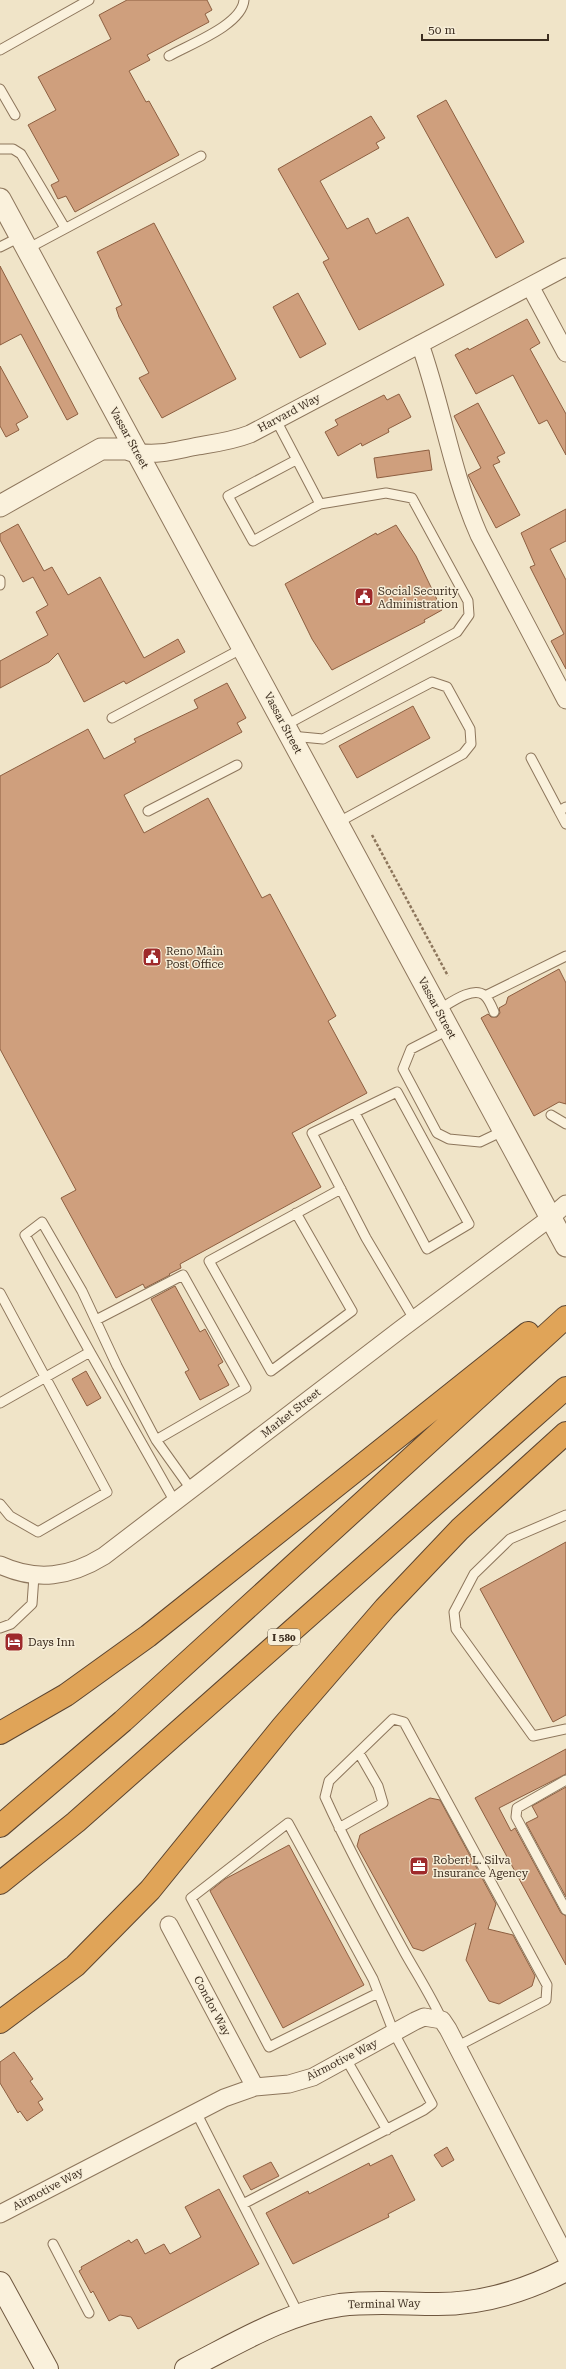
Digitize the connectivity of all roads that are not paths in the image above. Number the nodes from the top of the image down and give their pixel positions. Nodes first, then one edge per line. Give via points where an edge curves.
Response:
1 (89, 0) edge
2 (244, 0) edge
3 (0, 50) edge
4 (169, 56) dead end
5 (0, 89) edge
6 (15, 115) dead end
7 (0, 149) edge
8 (201, 156) dead end
9 (0, 201) edge
10 (65, 228) junction
11 (23, 243) junction
12 (0, 247) edge
13 (566, 267) edge
14 (530, 286) junction
15 (420, 344) junction
16 (566, 353) edge
17 (276, 420) junction
18 (136, 452) junction
19 (296, 460) junction
20 (320, 504) junction
21 (0, 506) edge
22 (0, 580) edge
23 (0, 584) edge
24 (243, 648) junction
25 (566, 700) edge
26 (112, 718) dead end
27 (287, 731) junction
28 (531, 758) dead end
29 (237, 765) dead end
30 (562, 809) edge
31 (148, 811) dead end
32 (337, 823) junction
33 (566, 824) edge
34 (566, 956) edge
35 (485, 996) junction
36 (438, 1010) junction
37 (494, 1012) dead end
38 (448, 1030) junction
39 (355, 1113) junction
40 (551, 1115) dead end
41 (566, 1124) edge
42 (503, 1131) junction
43 (341, 1189) junction
44 (566, 1204) edge
45 (296, 1213) junction
46 (550, 1218) junction
47 (566, 1246) edge
48 (0, 1293) edge
49 (566, 1309) edge
50 (566, 1317) edge
51 (414, 1319) junction
52 (96, 1320) junction
53 (538, 1334) junction
54 (90, 1352) junction
55 (46, 1377) junction
56 (566, 1388) edge
57 (0, 1403) edge
58 (566, 1433) edge
59 (156, 1440) junction
60 (192, 1489) junction
61 (175, 1502) junction
62 (0, 1504) edge
63 (566, 1515) edge
64 (0, 1565) edge
65 (34, 1576) junction
66 (0, 1628) edge
67 (66, 1695) junction
68 (566, 1729) edge
69 (0, 1733) edge
70 (0, 1750) edge
71 (359, 1753) junction
72 (566, 1780) edge
73 (0, 1826) edge
74 (339, 1828) junction
75 (0, 1884) edge
76 (566, 1910) edge
77 (169, 1925) dead end
78 (378, 1994) junction
79 (442, 2020) junction
80 (0, 2022) edge
81 (394, 2033) junction
82 (458, 2046) junction
83 (346, 2059) junction
84 (255, 2087) junction
85 (196, 2112) junction
86 (387, 2130) junction
87 (243, 2204) junction
88 (0, 2214) edge
89 (53, 2244) dead end
90 (564, 2270) edge
91 (0, 2283) edge
92 (89, 2312) dead end
93 (299, 2315) junction
94 (29, 2336) junction
95 (30, 2369) edge
96 (47, 2369) edge
97 (186, 2369) edge

1 - 3 lane
2 - 4 lane via 244,6 234,21
5 - 6 lane
7 - 10 lane via 13,149 22,154
8 - 10 lane
9 - 11 street, Vassar Street
10 - 11 lane
11 - 12 lane
11 - 18 street, Vassar Street
13 - 14 street, Harvard Way
14 - 15 street, Harvard Way
14 - 16 street
15 - 17 street, Harvard Way
15 - 25 street via 433,381 466,506
17 - 18 street, Harvard Way via 250,434 223,443 163,454
17 - 19 lane
18 - 21 street, Harvard Way via 101,449
18 - 24 street, Vassar Street
19 - 20 lane
19 - 20 lane via 228,496 253,541
20 - 27 lane via 386,493 412,498 468,601 468,615 457,632
22 - 23 lane
24 - 26 lane
24 - 27 street, Vassar Street
27 - 32 street, Vassar Street
27 - 32 lane via 324,739 432,682 447,687 470,729 471,744 463,754
28 - 30 lane
29 - 31 lane
30 - 33 lane
32 - 36 street, Vassar Street
34 - 35 lane
35 - 36 lane via 478,992 470,993
35 - 37 lane
36 - 38 street, Vassar Street
38 - 42 street, Vassar Street
38 - 42 lane via 411,1049 403,1069 437,1133 449,1139 480,1142
39 - 39 lane via 397,1092 469,1224 427,1249
39 - 43 lane via 312,1133
40 - 41 lane
42 - 46 street, Vassar Street
43 - 45 lane
43 - 51 lane via 366,1238
44 - 46 street, Market Street
45 - 45 lane via 209,1261 271,1371 352,1311
46 - 47 street, Vassar Street
46 - 51 street, Market Street
48 - 55 lane
49 - 53 highway
50 - 53 highway
51 - 60 street, Market Street
52 - 54 lane via 42,1222 25,1235
52 - 59 lane via 116,1366
52 - 59 lane via 183,1275 246,1388
53 - 67 highway via 148,1636
53 - 73 highway via 112,1731
54 - 55 lane
54 - 61 lane
55 - 57 lane
55 - 62 lane via 108,1492 38,1532 10,1516
56 - 75 highway, I 580 via 82,1817
58 - 80 highway via 460,1529 385,1608 283,1726 150,1890 75,1966
59 - 60 lane
60 - 61 street, Market Street
61 - 65 street, Market Street via 87,1567 68,1574
63 - 68 lane via 510,1539 474,1574 454,1612 456,1629 533,1736
64 - 65 street, Market Street
65 - 66 lane via 32,1604 10,1624
67 - 69 highway
67 - 70 highway via 43,1718
71 - 74 lane via 329,1782 324,1797
71 - 74 lane via 378,1786 383,1803
71 - 82 lane via 392,1719 404,1722 547,1985 546,2000
72 - 76 lane via 526,1801 517,1808 516,1817
74 - 79 lane
77 - 84 street, Condor Way
78 - 78 lane via 288,1823 191,1898 269,2047
78 - 81 lane
79 - 81 street, Airmotive Way via 424,2017
79 - 82 street
81 - 83 street, Airmotive Way
81 - 86 lane via 432,2104
82 - 90 street
83 - 84 street, Airmotive Way via 314,2077 299,2082
83 - 86 lane
84 - 85 street, Airmotive Way
85 - 87 lane
85 - 88 street, Airmotive Way
86 - 87 lane
87 - 93 lane
89 - 92 lane
90 - 93 main road, Terminal Way via 509,2293 474,2301 439,2304 372,2302 340,2305
91 - 94 main road
93 - 97 main road, Terminal Way via 275,2324
94 - 95 main road
94 - 96 main road

